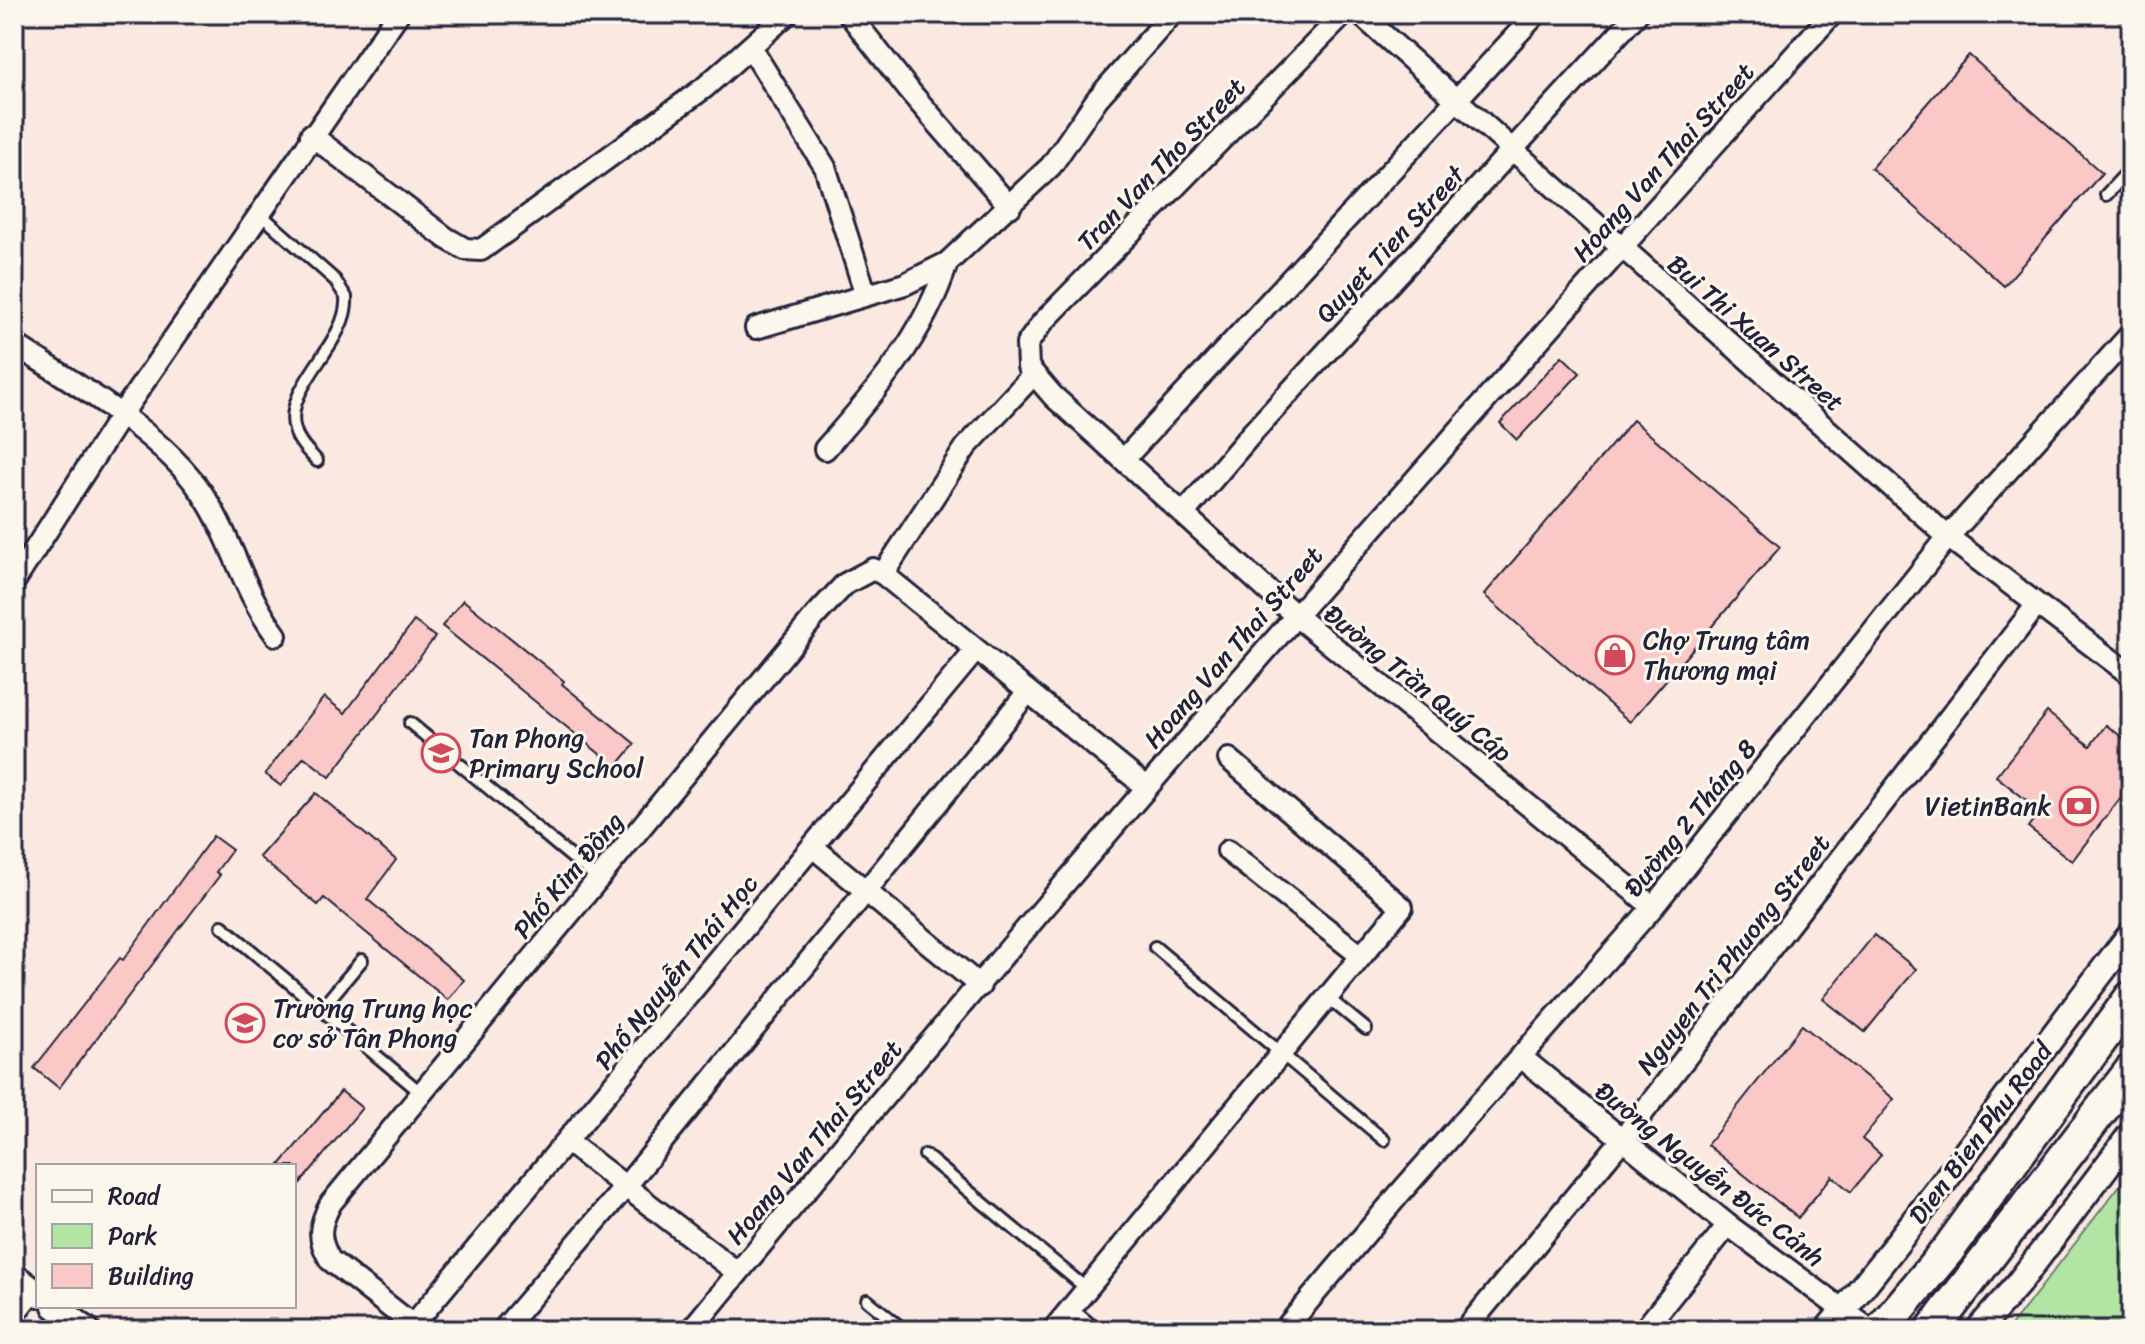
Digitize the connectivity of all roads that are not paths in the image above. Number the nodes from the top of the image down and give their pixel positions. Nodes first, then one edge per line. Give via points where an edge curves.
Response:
1 (398, 14) edge
2 (787, 14) edge
3 (849, 14) edge
4 (1172, 14) edge
5 (1344, 14) edge
6 (1360, 14) edge
7 (1536, 14) edge
8 (1637, 14) edge
9 (1832, 14) edge
10 (751, 48) junction
11 (1459, 100) junction
12 (311, 135) junction
13 (1514, 149) junction
14 (2131, 168) edge
15 (2106, 195) dead end
16 (1010, 207) junction
17 (259, 213) junction
18 (1620, 248) junction
19 (947, 263) junction
20 (866, 295) junction
21 (756, 328) dead end
22 (2131, 334) edge
23 (14, 344) edge
24 (1025, 355) joint
25 (1033, 375) junction
26 (121, 415) junction
27 (825, 449) dead end
28 (1125, 458) junction
29 (317, 461) dead end
30 (1184, 513) junction
31 (1948, 537) junction
32 (878, 572) junction
33 (14, 582) edge
34 (2036, 606) junction
35 (1296, 616) junction
36 (276, 635) dead end
37 (976, 650) junction
38 (2131, 675) edge
39 (1027, 693) junction
40 (410, 723) dead end
41 (1229, 759) dead end
42 (1146, 787) junction
43 (813, 847) junction
44 (1228, 851) dead end
45 (598, 879) junction
46 (865, 892) junction
47 (1653, 907) junction
48 (222, 926) dead end
49 (2131, 934) edge
50 (1155, 947) dead end
51 (1360, 955) junction
52 (362, 960) dead end
53 (980, 986) junction
54 (1325, 996) junction
55 (2131, 998) edge
56 (321, 1009) junction
57 (1366, 1029) dead end
58 (1281, 1052) junction
59 (1521, 1057) junction
60 (2131, 1071) edge
61 (420, 1092) junction
62 (2131, 1134) edge
63 (1384, 1140) dead end
64 (1621, 1141) junction
65 (569, 1143) junction
66 (925, 1155) dead end
67 (626, 1186) junction
68 (1728, 1225) junction
69 (738, 1273) junction
70 (28, 1286) edge
71 (1087, 1289) junction
72 (867, 1300) dead end
73 (58, 1308) edge
74 (1071, 1308) junction
75 (1844, 1310) junction
76 (14, 1314) edge
77 (416, 1328) edge
78 (87, 1330) edge
79 (503, 1330) edge
80 (691, 1330) edge
81 (904, 1330) edge
82 (1053, 1330) edge
83 (1097, 1330) edge
84 (1284, 1330) edge
85 (1465, 1330) edge
86 (1644, 1330) edge
87 (1827, 1330) edge
88 (1870, 1330) edge
89 (1881, 1330) edge
90 (1932, 1330) edge
91 (1978, 1330) edge

1 - 12 street
2 - 10 street
3 - 16 street
4 - 16 street via 1097,99 1051,166
5 - 24 street, Tran Van Tho Street via 1042,323
6 - 11 street, Bui Thi Xuan Street
7 - 11 street, Quyet Tien Street
8 - 13 street, Quyet Tien Street
9 - 18 street, Hoang Van Thai Street
10 - 12 street via 481,250 465,249 446,238
10 - 20 street via 825,167
11 - 13 street, Bui Thi Xuan Street
11 - 28 street, Quyet Tien Street
12 - 17 street
13 - 18 street, Bui Thi Xuan Street
13 - 30 street, Quyet Tien Street
14 - 15 lane
16 - 19 street
17 - 26 street
17 - 29 lane via 335,280 346,297 342,321 294,407 295,432
18 - 31 street, Bui Thi Xuan Street
18 - 35 street, Hoang Van Thai Street
19 - 20 street
19 - 27 street via 919,328
20 - 21 street
22 - 31 street, Đường 2 Tháng 8
23 - 26 street
24 - 25 street, Đường Trần Quý Cáp
25 - 28 street, Đường Trần Quý Cáp
25 - 32 street via 966,447
26 - 33 street
26 - 36 street via 200,490 247,591
28 - 30 street, Đường Trần Quý Cáp
30 - 35 street, Đường Trần Quý Cáp
31 - 34 street, Bui Thi Xuan Street
31 - 47 street, Đường 2 Tháng 8
32 - 37 street
32 - 45 street, Phố Kim Đồng via 845,584 816,615
34 - 38 street, Bui Thi Xuan Street
34 - 64 street, Nguyen Tri Phuong Street
35 - 42 street, Hoang Van Thai Street
35 - 47 street, Đường Trần Quý Cáp
37 - 39 street
37 - 43 street, Phố Nguyễn Thái Học
39 - 42 street
39 - 46 street
40 - 45 lane
41 - 51 street via 1402,907
42 - 53 street, Hoang Van Thai Street
43 - 46 street
43 - 65 street, Phố Nguyễn Thái Học
44 - 51 street
45 - 61 street, Phố Kim Đồng
46 - 53 street
46 - 67 street
47 - 59 street, Đường 2 Tháng 8
48 - 56 lane
49 - 75 street, Dien Bien Phu Road
50 - 58 lane
51 - 54 street
52 - 56 lane
53 - 69 street, Hoang Van Thai Street
54 - 57 lane
54 - 58 street
55 - 89 highway, Dien Bien Phu Road via 1948,1250
56 - 61 lane
58 - 63 lane
58 - 71 street
59 - 64 street, Đường Nguyễn Đức Cảnh
59 - 84 street, Đường 2 Tháng 8
60 - 90 highway
61 - 77 street, Phố Kim Đồng via 331,1203 319,1230 330,1260
62 - 91 street
64 - 68 street, Đường Nguyễn Đức Cảnh
64 - 85 street, Nguyen Tri Phuong Street
65 - 67 street
65 - 77 street, Phố Nguyễn Thái Học
66 - 71 lane
67 - 69 street
67 - 79 street
68 - 75 street, Đường Nguyễn Đức Cảnh
68 - 86 street
69 - 80 street, Hoang Van Thai Street
70 - 76 street
71 - 74 street
72 - 81 lane
73 - 78 street
74 - 82 street
74 - 83 lane
75 - 87 street, Dien Bien Phu Road
75 - 88 street, Đường Nguyễn Đức Cảnh

